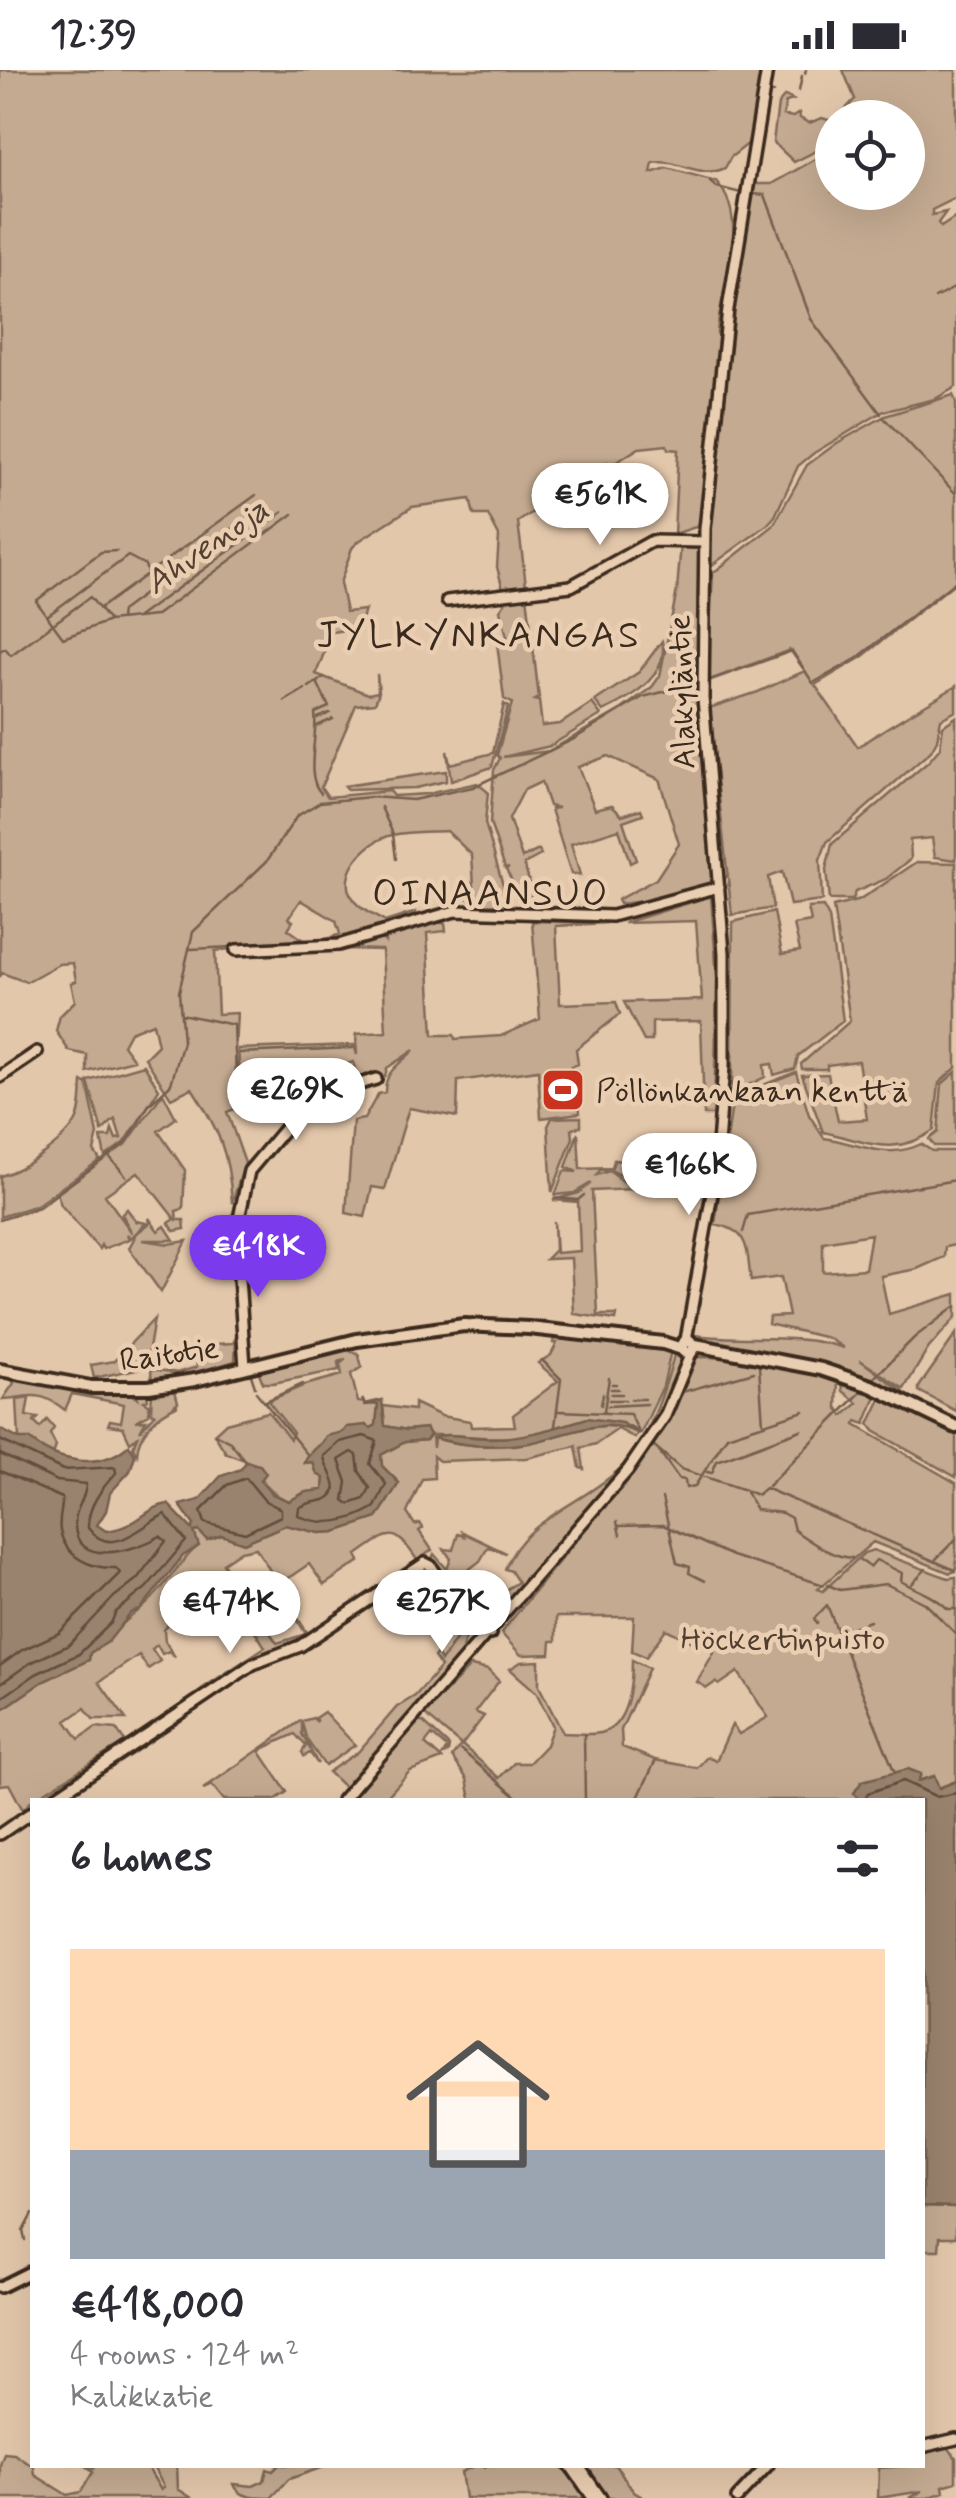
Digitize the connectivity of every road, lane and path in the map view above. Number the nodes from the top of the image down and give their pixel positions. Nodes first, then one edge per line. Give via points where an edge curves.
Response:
1 (767, 70) edge
2 (704, 542) junction
3 (447, 601) dead end
4 (719, 887) junction
5 (236, 950) dead end
6 (37, 1052) dead end
7 (0, 1077) edge
8 (376, 1079) dead end
9 (689, 1347) junction
10 (244, 1366) junction
11 (0, 1370) edge
12 (956, 1427) edge
13 (530, 1584) junction
14 (485, 1627) junction
15 (54, 1798) edge
16 (344, 1798) edge
17 (30, 1813) edge
18 (0, 1834) edge
19 (29, 2272) edge
20 (0, 2287) edge
21 (956, 2439) edge
22 (925, 2446) edge
23 (572, 2468) edge
24 (580, 2468) edge
25 (765, 2468) edge
26 (597, 2498) edge
27 (738, 2498) edge

1 - 2 main road, Alakyläntie via 728,308
2 - 3 main road via 652,542 571,586
2 - 4 main road, Alakyläntie via 703,698
4 - 5 main road via 612,916 455,911 338,945
4 - 9 main road, Alakyläntie via 726,1008 721,1125
6 - 7 main road
8 - 10 main road via 309,1100 250,1171 236,1233
9 - 10 main road, Raitotie via 537,1330 402,1333
9 - 12 main road, Raitotie via 772,1357 841,1375
9 - 13 main road, Alakyläntie via 665,1416 636,1460
10 - 11 main road, Raitotie via 130,1388
13 - 14 main road, Alakyläntie
13 - 14 main road, Alakyläntie
14 - 15 main road via 454,1600 428,1563 300,1646 253,1664
14 - 16 main road, Alakyläntie
17 - 18 main road
19 - 20 main road
21 - 22 main road
23 - 26 main road
24 - 26 main road
25 - 27 main road

